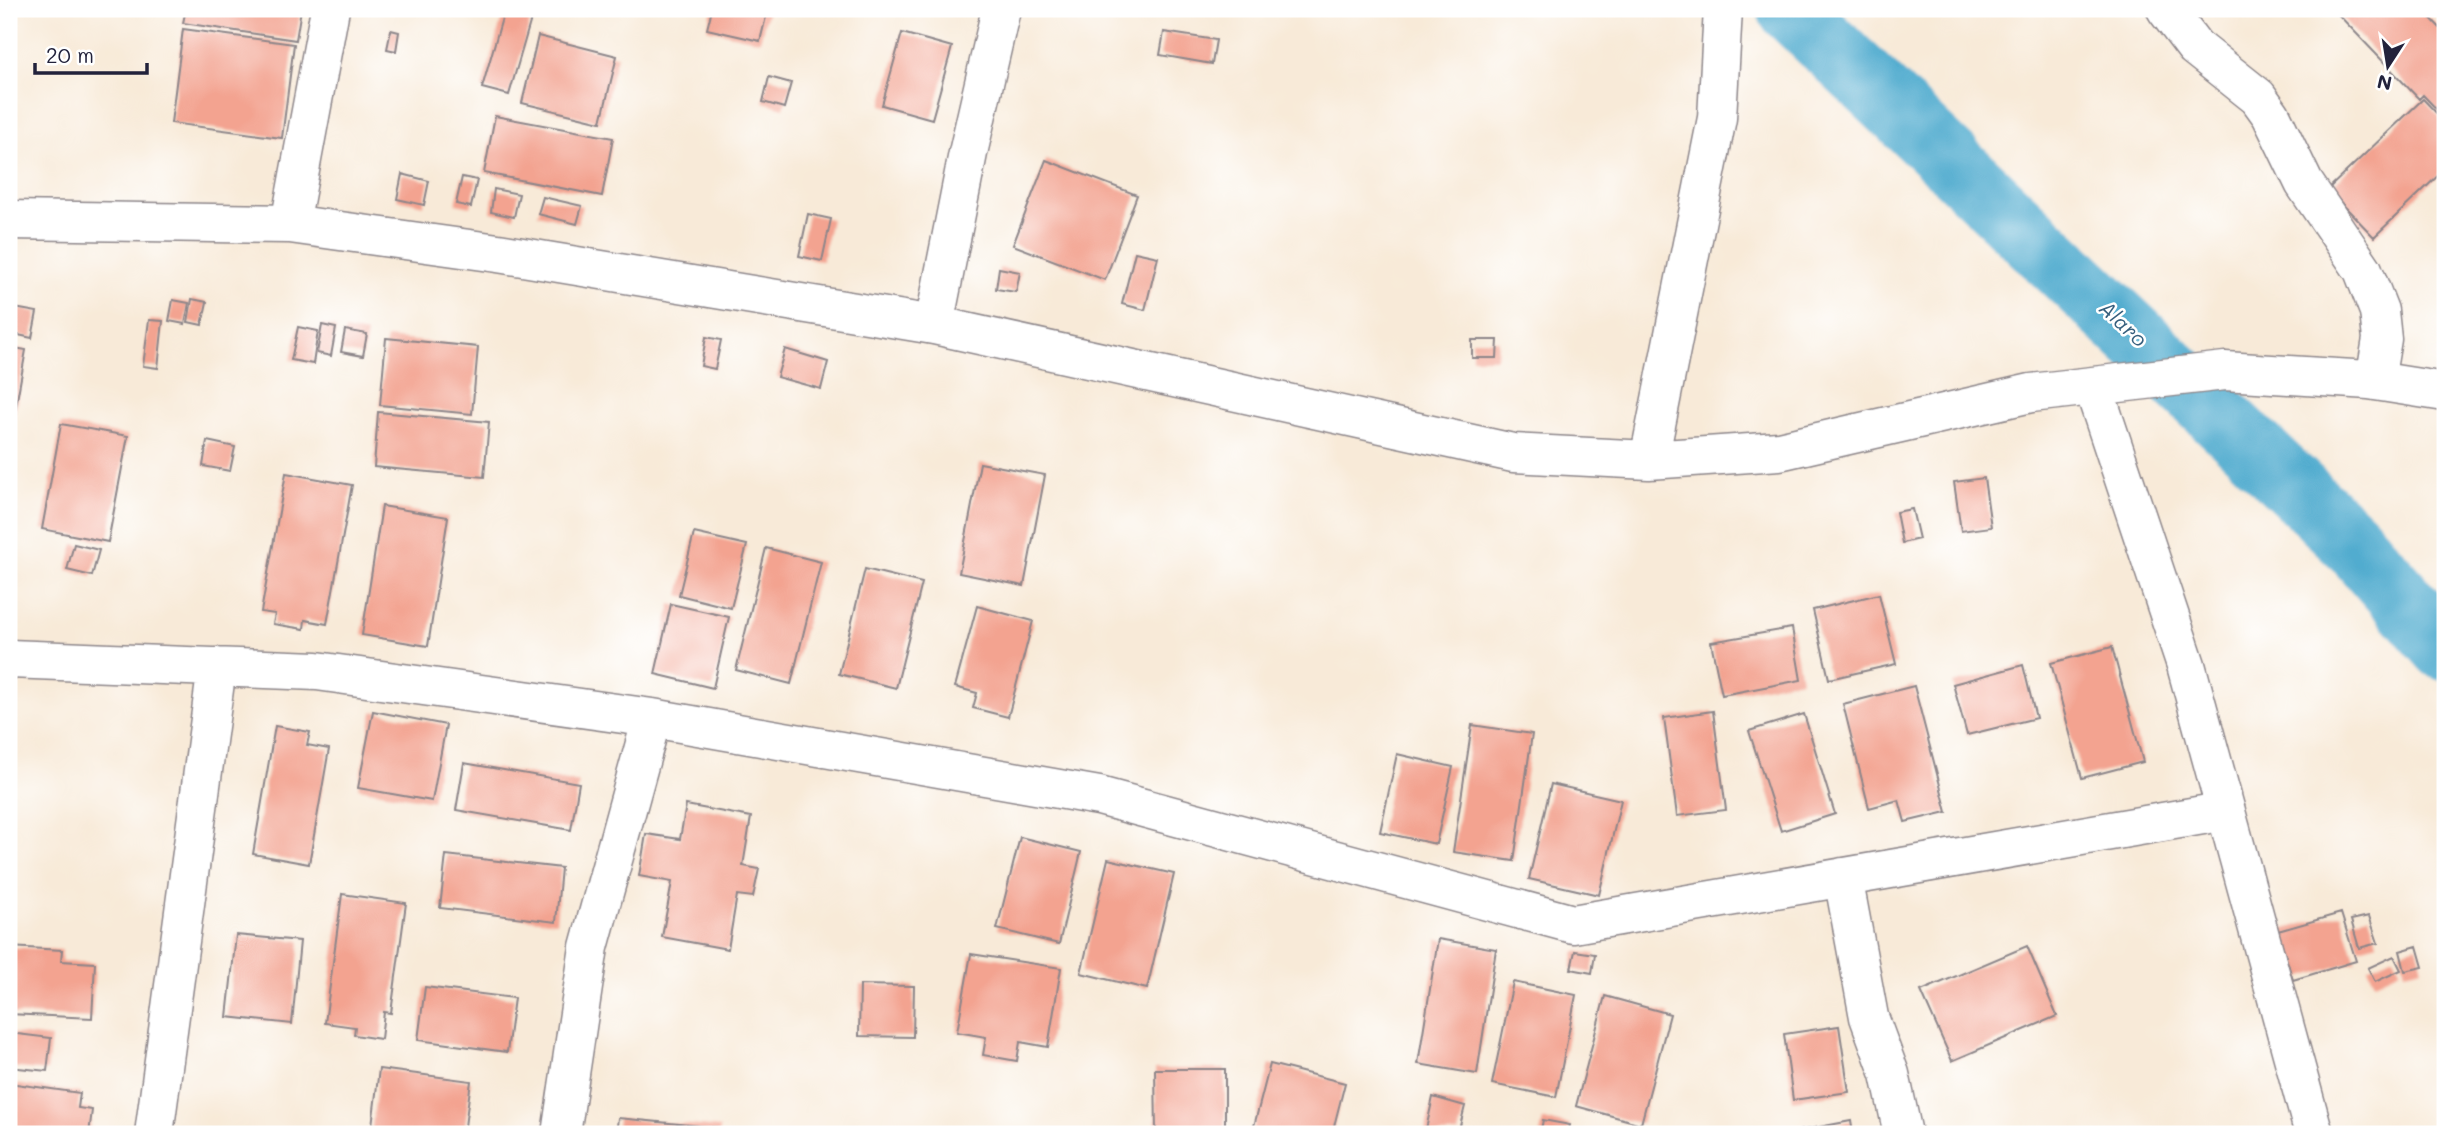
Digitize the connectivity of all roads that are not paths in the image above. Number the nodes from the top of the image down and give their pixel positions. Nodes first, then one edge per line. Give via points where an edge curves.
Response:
1 (330, 9) edge
2 (1001, 9) edge
3 (1723, 9) edge
4 (2166, 9) edge
5 (9, 220) edge
6 (290, 224) junction
7 (934, 325) junction
8 (2375, 381) junction
9 (2093, 386) junction
10 (2445, 392) edge
11 (1649, 460) junction
12 (9, 659) edge
13 (217, 667) junction
14 (652, 719) junction
15 (2226, 811) junction
16 (1843, 877) junction
17 (153, 1134) edge
18 (561, 1134) edge
19 (1903, 1134) edge
20 (2314, 1134) edge

1 - 6 street
2 - 7 street
3 - 11 street via 1717,118
4 - 8 street via 2195,47 2258,97 2272,115 2304,183 2363,270 2379,312 2382,339
5 - 6 street
6 - 7 street via 498,253
7 - 11 street via 1513,453
8 - 9 street via 2225,371
8 - 10 street
9 - 11 street via 2031,393 1779,451
9 - 15 street via 2186,665
12 - 13 street
13 - 14 street via 317,671
13 - 17 street
14 - 16 street via 1099,796 1573,924
14 - 18 street via 589,947
15 - 16 street
15 - 20 street
16 - 19 street via 1869,1017 1890,1074

